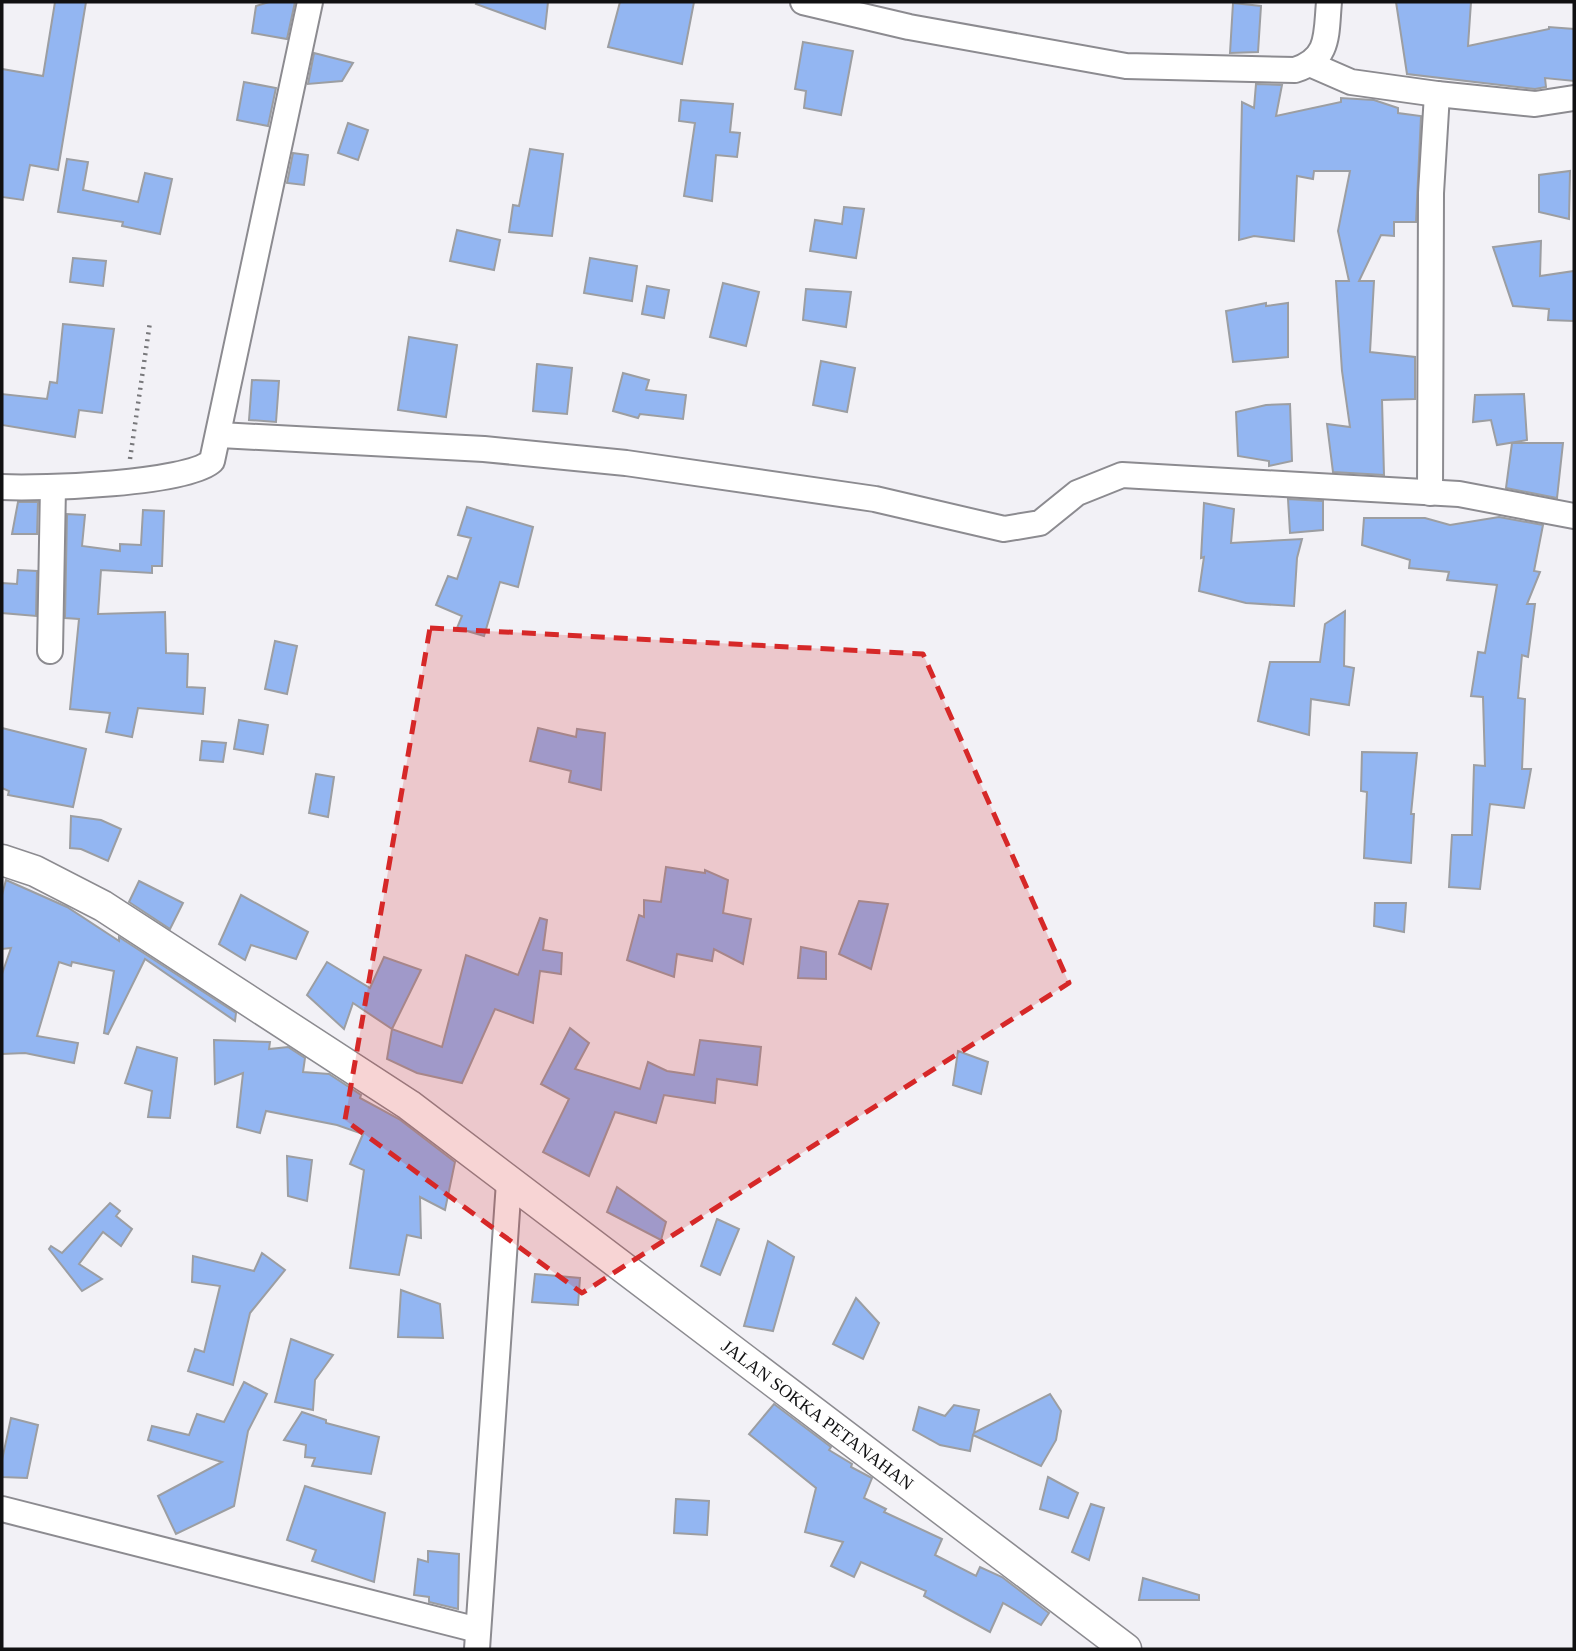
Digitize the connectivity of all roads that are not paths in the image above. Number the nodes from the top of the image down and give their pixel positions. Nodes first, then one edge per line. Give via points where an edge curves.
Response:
1 (310, 2) edge
2 (803, 2) edge
3 (1329, 2) edge
4 (843, 6) edge
5 (1312, 65) junction
6 (1437, 94) junction
7 (1574, 98) edge
8 (220, 435) junction
9 (2, 487) edge
10 (53, 487) junction
11 (1430, 493) junction
12 (1574, 516) edge
13 (50, 651) dead end
14 (2, 860) edge
15 (509, 1182) junction
16 (2, 1509) edge
17 (477, 1640) edge
18 (1126, 1649) edge

1 - 8 street
2 - 4 street
3 - 5 street via 1321,53
4 - 5 street via 909,27 1126,66 1295,70
5 - 6 street via 1351,82
6 - 7 street via 1535,104
6 - 11 street via 1431,193
8 - 10 street via 206,467 127,481
8 - 11 street via 484,449 625,463 875,499 1004,529 1040,523 1077,493 1122,475
9 - 10 street
10 - 13 street
11 - 12 street via 1459,494
14 - 15 main road, JALAN SOKKA PETANAHAN via 69,887 228,985 409,1105
15 - 17 street
15 - 18 main road, JALAN SOKKA PETANAHAN
16 - 17 street

